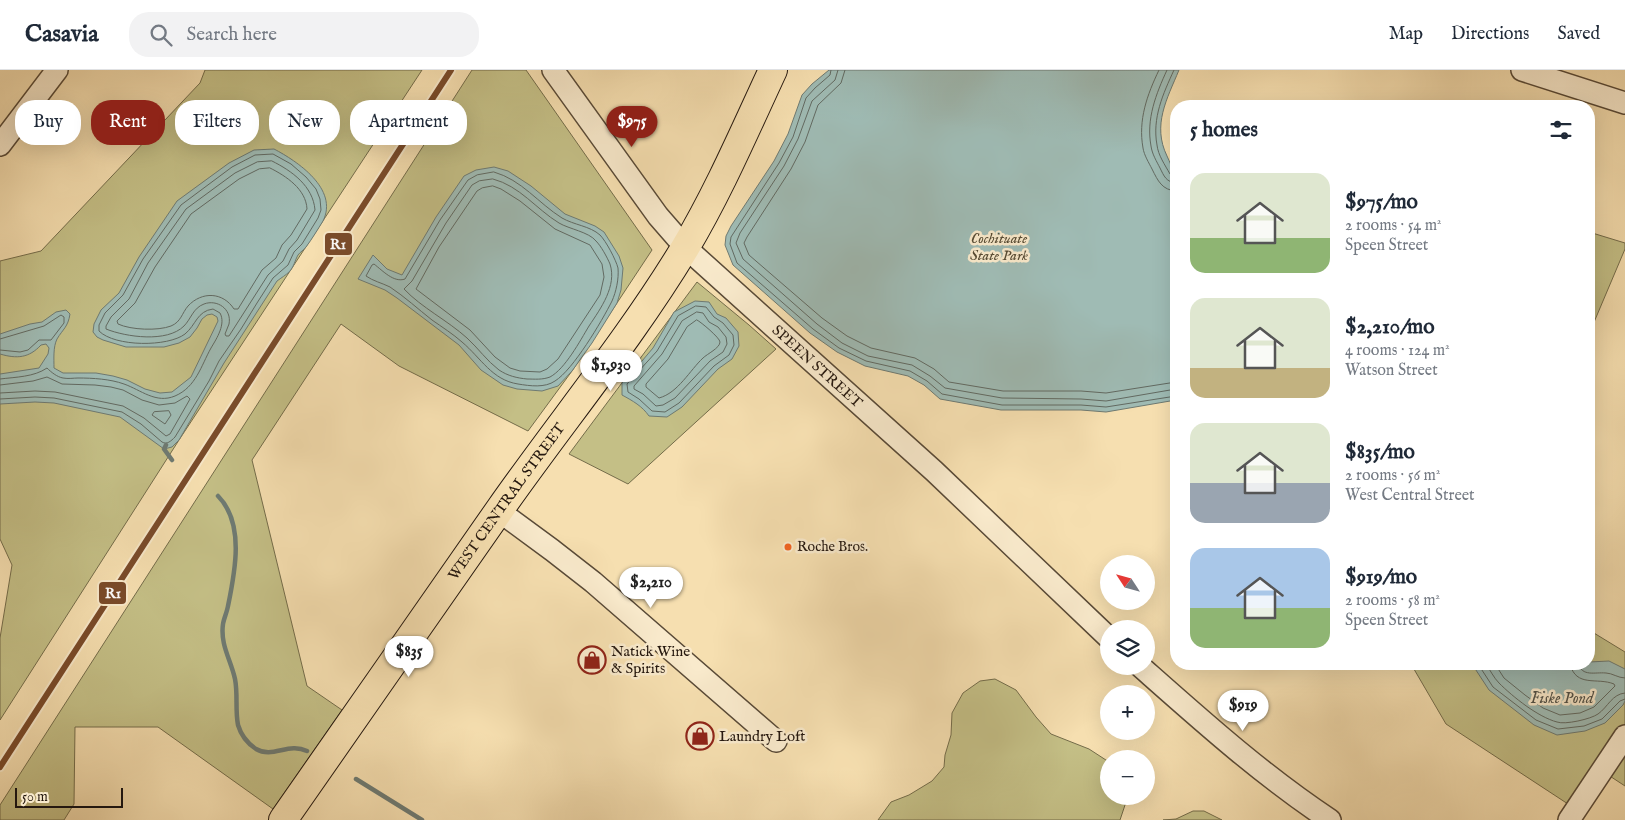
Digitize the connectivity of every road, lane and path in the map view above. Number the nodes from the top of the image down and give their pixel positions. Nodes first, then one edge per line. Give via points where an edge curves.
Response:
1 (57, 70) edge
2 (554, 70) edge
3 (773, 70) edge
4 (1522, 70) edge
5 (1625, 104) edge
6 (0, 145) edge
7 (685, 247) junction
8 (499, 511) junction
9 (1100, 629) edge
10 (1150, 675) edge
11 (1625, 736) edge
12 (776, 741) dead end
13 (283, 820) edge
14 (1330, 820) edge
15 (1568, 820) edge

1 - 6 street
2 - 7 street, SPEEN STREET via 658,216
3 - 7 main road, WEST CENTRAL STREET via 724,175
4 - 5 street
7 - 8 main road, WEST CENTRAL STREET via 651,301
7 - 9 street, SPEEN STREET via 915,454
8 - 12 street via 593,582
8 - 13 main road, WEST CENTRAL STREET
10 - 14 street via 1244,756
11 - 15 street

